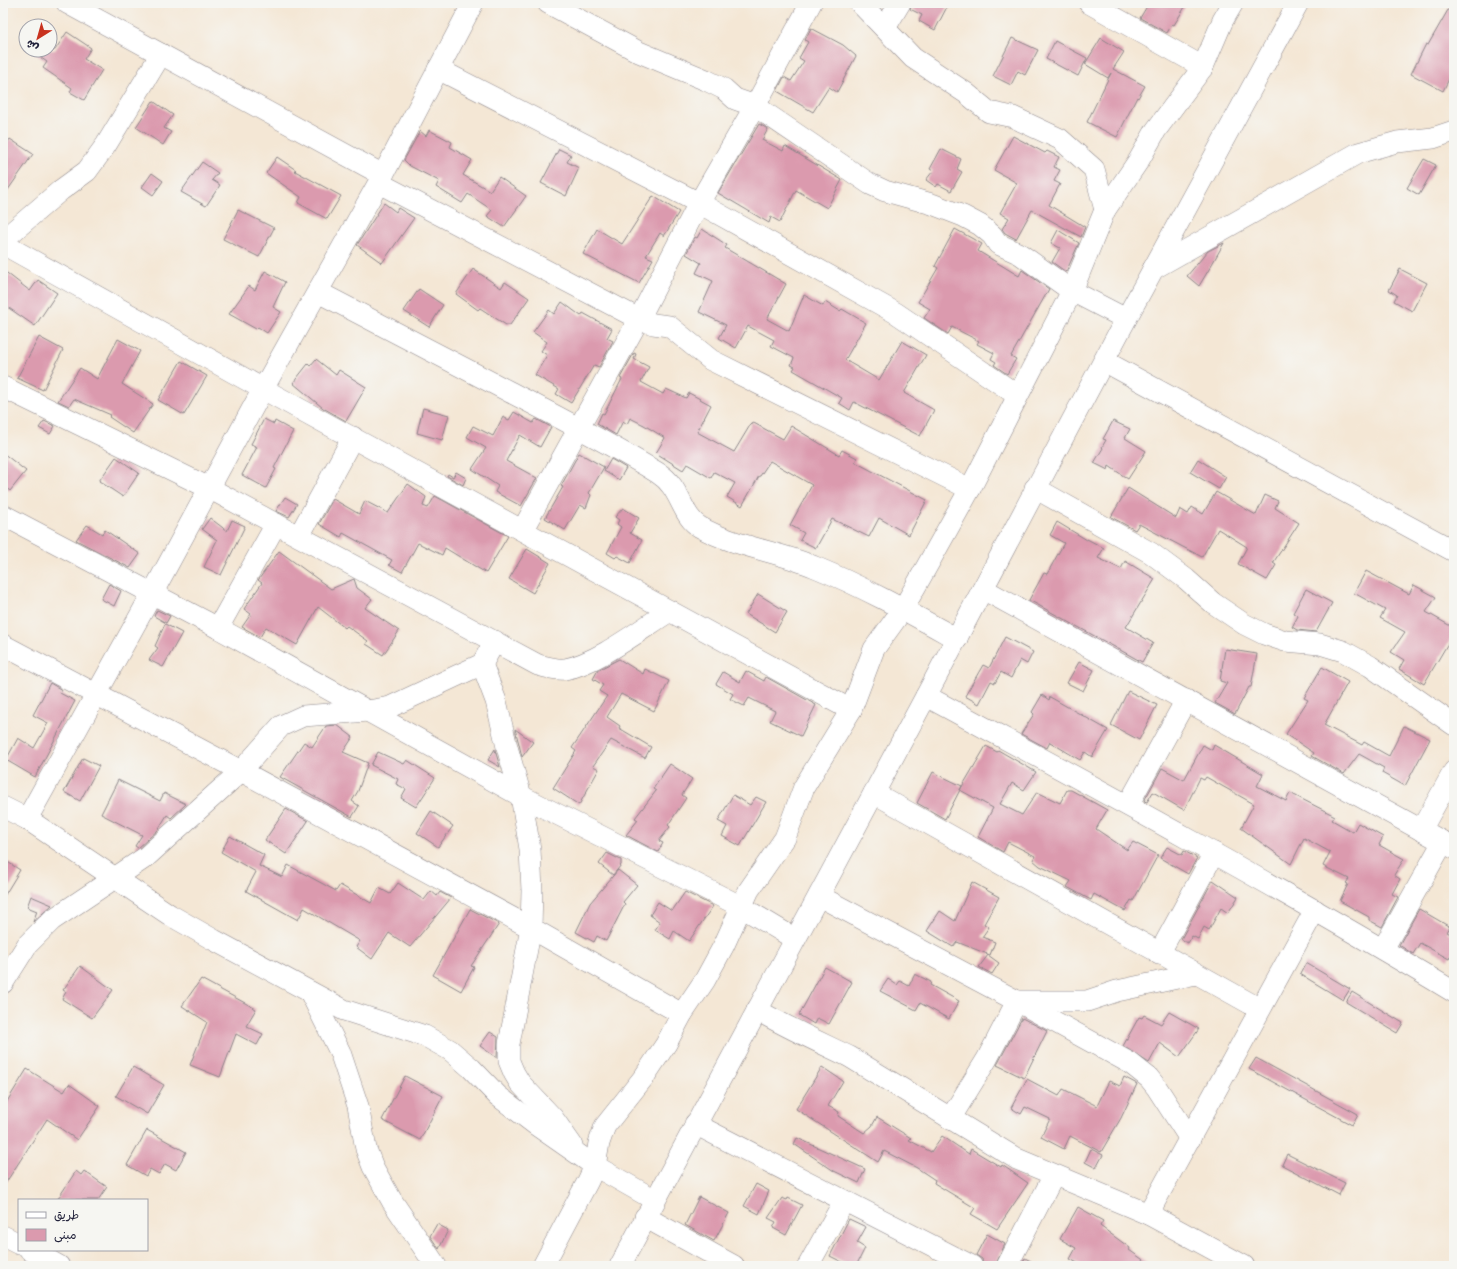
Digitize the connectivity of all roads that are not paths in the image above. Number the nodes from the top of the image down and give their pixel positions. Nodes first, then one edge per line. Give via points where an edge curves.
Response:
1 (67, 3) edge
2 (473, 3) edge
3 (548, 3) edge
4 (811, 3) edge
5 (860, 3) edge
6 (900, 3) edge
7 (1090, 3) edge
8 (1233, 3) edge
9 (1298, 3) edge
10 (885, 28) junction
11 (161, 54) junction
12 (1202, 67) junction
13 (438, 69) junction
14 (755, 106) junction
15 (1454, 131) edge
16 (381, 179) junction
17 (699, 203) junction
18 (1105, 210) junction
19 (3, 240) edge
20 (3, 244) edge
21 (1153, 269) junction
22 (1072, 291) junction
23 (318, 292) junction
24 (639, 319) junction
25 (1126, 319) junction
26 (1104, 361) junction
27 (3, 387) edge
28 (263, 389) junction
29 (1017, 395) junction
30 (578, 428) junction
31 (353, 437) junction
32 (209, 488) junction
33 (1036, 488) junction
34 (970, 489) junction
35 (3, 516) edge
36 (276, 524) junction
37 (523, 529) junction
38 (299, 536) junction
39 (1454, 551) edge
40 (983, 589) junction
41 (152, 594) junction
42 (904, 609) junction
43 (670, 611) junction
44 (218, 628) junction
45 (956, 639) junction
46 (495, 641) junction
47 (3, 645) edge
48 (482, 664) junction
49 (95, 695) junction
50 (926, 696) junction
51 (1186, 700) junction
52 (851, 710) junction
53 (368, 711) junction
54 (1454, 724) edge
55 (241, 771) junction
56 (1454, 771) edge
57 (874, 793) junction
58 (521, 796) junction
59 (1128, 805) junction
60 (3, 807) edge
61 (27, 820) junction
62 (1421, 830) junction
63 (1448, 845) edge
64 (1214, 853) junction
65 (114, 878) junction
66 (819, 896) junction
67 (740, 906) junction
68 (1315, 910) junction
69 (531, 928) junction
70 (795, 939) junction
71 (1383, 949) junction
72 (1160, 954) junction
73 (1196, 974) junction
74 (3, 983) edge
75 (310, 992) junction
76 (1454, 992) edge
77 (1017, 1001) junction
78 (1260, 1009) junction
79 (757, 1010) junction
80 (682, 1014) junction
81 (950, 1119) junction
82 (695, 1124) junction
83 (1190, 1139) junction
84 (586, 1161) junction
85 (1054, 1175) junction
86 (844, 1200) junction
87 (650, 1209) junction
88 (1148, 1214) junction
89 (3, 1236) edge
90 (18, 1244) edge
91 (32, 1251) edge
92 (1220, 1260) edge
93 (59, 1266) edge
94 (436, 1266) edge
95 (543, 1266) edge
96 (620, 1266) edge
97 (734, 1266) edge
98 (808, 1266) edge
99 (972, 1266) edge
100 (1007, 1266) edge
101 (1244, 1266) edge

1 - 11 street
2 - 13 street
3 - 14 street via 639,52 706,80 735,98
4 - 14 street
5 - 10 street
6 - 10 street
7 - 12 street
8 - 12 street
9 - 21 street
10 - 18 street via 913,58 966,93 989,112 1013,116 1060,139 1094,169
11 - 16 street
11 - 19 street via 106,145 87,171
12 - 18 street via 1156,130
13 - 16 street
13 - 17 street
14 - 17 street
14 - 22 street via 870,184 885,191 932,204 980,225 998,244 1020,254
15 - 21 street via 1433,138 1397,142 1358,153
16 - 23 street
16 - 24 street
17 - 24 street
17 - 29 street via 896,313
18 - 22 street
20 - 28 street
21 - 25 street
22 - 25 street
22 - 29 street
23 - 28 street
23 - 30 street
24 - 30 street
24 - 34 street via 669,326 711,360
25 - 26 street
26 - 33 street
26 - 39 street
27 - 32 street
28 - 31 street
28 - 32 street
29 - 34 street
30 - 37 street
30 - 42 street via 662,476 672,485 688,515 699,527 717,536 815,566
31 - 37 street
31 - 38 street
32 - 36 street
32 - 41 street
33 - 40 street
33 - 54 street via 1151,553 1186,579 1212,603 1244,624 1285,641 1320,644 1343,651 1370,666
34 - 42 street
35 - 41 street
36 - 38 street
36 - 44 street
37 - 43 street
38 - 46 street
40 - 45 street
40 - 51 street
41 - 44 street
41 - 49 street
42 - 45 street
42 - 52 street via 874,649
43 - 46 street via 589,661 564,669 538,665
43 - 52 street
44 - 53 street
45 - 50 street
46 - 48 street
47 - 49 street
48 - 53 street via 390,707
48 - 58 street via 496,701
49 - 55 street
49 - 61 street
50 - 57 street
50 - 59 street
51 - 59 street
51 - 62 street
52 - 67 street via 804,788 785,838
53 - 55 street via 303,716 281,726
53 - 58 street
55 - 65 street via 146,856
55 - 69 street
56 - 62 street
57 - 66 street
57 - 72 street
58 - 67 street
58 - 69 street via 530,849
59 - 64 street
60 - 61 street
61 - 65 street
62 - 63 street
63 - 71 street
64 - 68 street
64 - 72 street
65 - 74 street via 52,920 27,945
65 - 75 street via 176,918
66 - 70 street
66 - 77 street
67 - 70 street
67 - 80 street via 724,945
68 - 71 street
68 - 78 street
69 - 80 street
69 - 84 street via 509,1044 509,1061 520,1083 553,1118
70 - 79 street
71 - 76 street
72 - 73 street
73 - 77 street via 1087,1000
73 - 78 street
75 - 84 street via 344,1010 425,1036 450,1050 498,1096
75 - 94 street via 340,1052 358,1106 366,1149 373,1167 392,1201
77 - 81 street via 987,1059
77 - 83 street via 1130,1062 1157,1088
78 - 83 street
79 - 81 street via 795,1032 850,1057
79 - 82 street
80 - 84 street via 648,1071 605,1126 599,1143
81 - 85 street via 1017,1159
82 - 86 street
82 - 87 street
83 - 88 street
84 - 87 street
84 - 95 street via 588,1182
85 - 88 street
85 - 100 street
86 - 98 street
86 - 99 street
87 - 96 street
87 - 97 street
88 - 92 street
89 - 90 street
91 - 93 street
92 - 101 street

